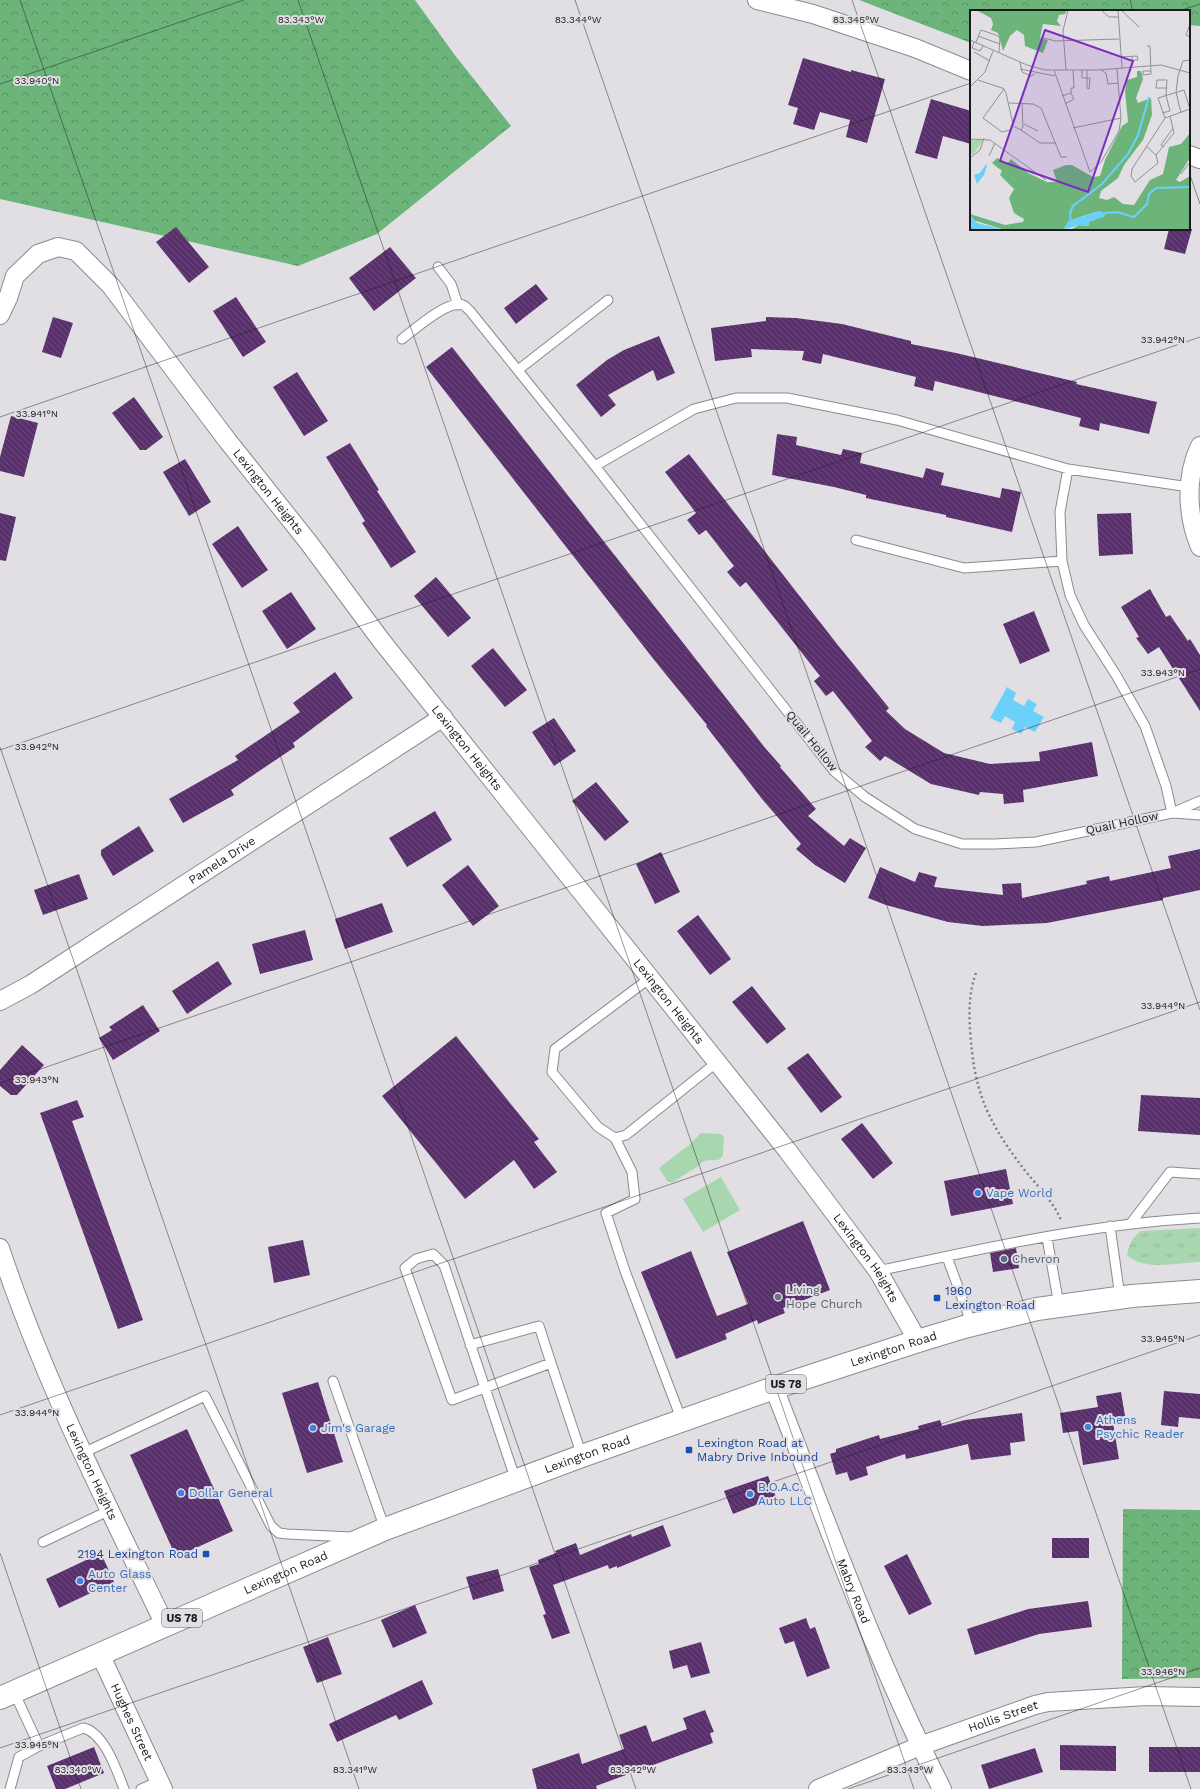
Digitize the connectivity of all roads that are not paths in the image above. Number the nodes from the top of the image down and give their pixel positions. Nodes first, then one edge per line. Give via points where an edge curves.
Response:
1 (756, 0) edge
2 (970, 71) edge
3 (1190, 155) edge
4 (1200, 159) edge
5 (438, 267) dead end
6 (608, 300) dead end
7 (458, 305) junction
8 (0, 314) edge
9 (402, 339) dead end
10 (518, 370) junction
11 (1200, 446) edge
12 (595, 466) junction
13 (1068, 469) junction
14 (1189, 487) junction
15 (856, 540) dead end
16 (1200, 547) edge
17 (1062, 561) junction
18 (443, 717) junction
19 (1200, 801) edge
20 (1172, 813) junction
21 (1200, 815) edge
22 (650, 978) junction
23 (0, 1001) edge
24 (716, 1063) junction
25 (615, 1138) junction
26 (1200, 1174) edge
27 (1200, 1218) edge
28 (1131, 1223) junction
29 (1110, 1226) junction
30 (1047, 1238) junction
31 (0, 1248) edge
32 (946, 1256) junction
33 (878, 1272) junction
34 (1200, 1291) edge
35 (1120, 1298) junction
36 (1059, 1305) junction
37 (972, 1325) junction
38 (918, 1341) junction
39 (470, 1345) junction
40 (551, 1363) junction
41 (333, 1381) dead end
42 (485, 1388) junction
43 (774, 1388) junction
44 (682, 1421) junction
45 (83, 1453) junction
46 (582, 1456) junction
47 (516, 1481) junction
48 (110, 1510) junction
49 (385, 1529) junction
50 (365, 1538) junction
51 (43, 1542) dead end
52 (165, 1625) junction
53 (100, 1654) junction
54 (7, 1695) edge
55 (1200, 1696) edge
56 (39, 1746) junction
57 (920, 1746) junction
58 (161, 1785) edge
59 (10, 1789) edge
60 (124, 1789) edge
61 (141, 1789) edge
62 (818, 1789) edge
63 (942, 1789) edge

1 - 2 street via 813,14 915,48
3 - 4 street
5 - 7 lane via 451,284
6 - 10 lane
7 - 9 lane via 442,310
7 - 10 lane, Quail Hollow via 463,305 470,312
8 - 18 street, Lexington Heights via 15,276 38,254 58,247 76,251 110,286 380,639
10 - 12 lane, Quail Hollow
11 - 14 street
12 - 13 lane via 694,409 736,398 787,398 897,420
12 - 20 lane, Quail Hollow via 834,771 865,797 914,828 962,844 1036,842
13 - 14 lane
13 - 17 lane via 1060,512
14 - 16 street via 1191,516
15 - 17 lane via 964,568
17 - 20 lane via 1070,595 1084,625 1145,726 1166,786
18 - 22 street, Lexington Heights
18 - 23 street, Pamela Drive via 30,985
19 - 20 lane, Quail Hollow
20 - 21 lane, Quail Hollow
22 - 24 street, Lexington Heights
22 - 25 lane via 555,1049 552,1072 598,1127
24 - 25 lane via 626,1135
24 - 33 street, Lexington Heights via 787,1150
25 - 44 lane via 632,1172 635,1199 606,1213 625,1271
26 - 28 lane via 1170,1172
27 - 28 lane
28 - 29 lane
29 - 30 lane
29 - 35 lane
30 - 32 lane
30 - 36 lane
31 - 45 street, Lexington Heights via 12,1285
32 - 33 lane
32 - 37 lane
33 - 38 street, Lexington Heights
34 - 35 highway, Lexington Road / US 78
35 - 36 highway, Lexington Road / US 78
36 - 37 highway, Lexington Road / US 78
37 - 38 highway, Lexington Road / US 78
38 - 43 highway, Lexington Road / US 78
39 - 40 lane via 539,1326
39 - 42 lane
39 - 42 lane via 444,1265 433,1254 416,1259 405,1268 452,1400
40 - 42 lane
40 - 46 lane
41 - 49 lane
42 - 47 lane
43 - 44 highway, Lexington Road / US 78
43 - 57 street, Mabry Road via 859,1603
44 - 46 highway, Lexington Road / US 78
45 - 48 street, Lexington Heights
45 - 50 lane via 205,1396 271,1526 279,1533
46 - 47 highway, Lexington Road / US 78
47 - 49 highway, Lexington Road / US 78
48 - 51 lane
48 - 52 street, Lexington Heights
49 - 50 highway, Lexington Road / US 78
50 - 52 highway, Lexington Road / US 78
52 - 53 highway, Lexington Road / US 78
53 - 54 highway, Lexington Road / US 78
53 - 58 street, Hughes Street
54 - 56 lane
55 - 57 street, Hollis Street via 1146,1696 1048,1702
56 - 59 lane via 19,1757
56 - 60 lane via 83,1728 88,1729 94,1733 109,1754
57 - 62 street, Hollis Street
57 - 63 street, Mabry Road
58 - 61 lane

